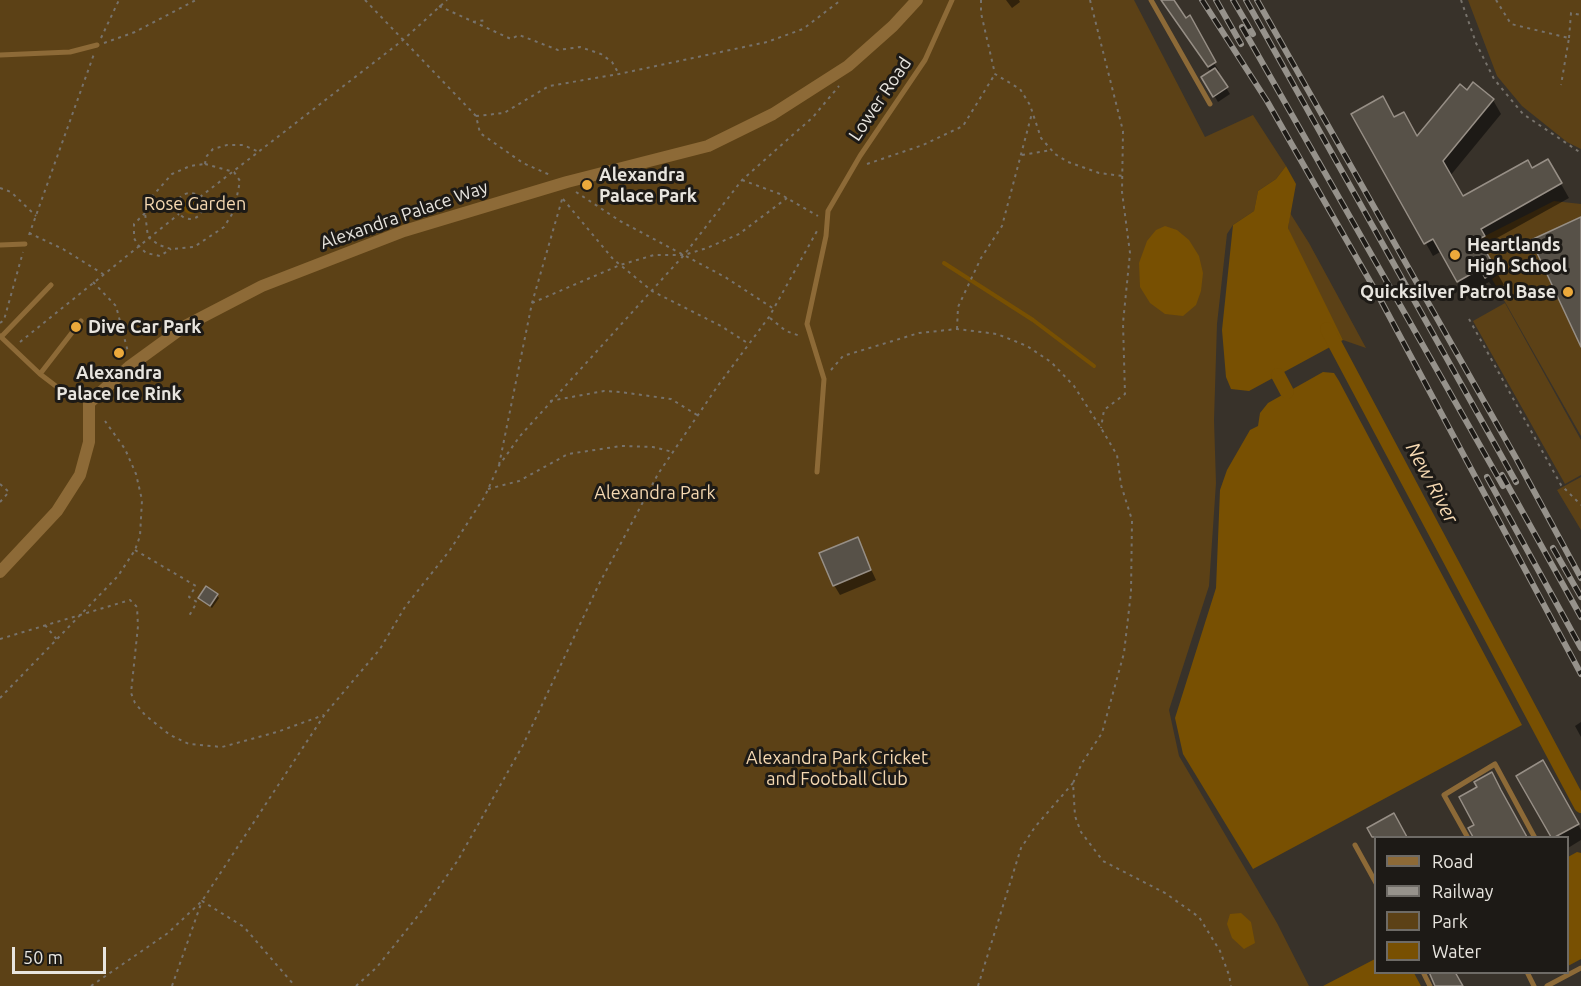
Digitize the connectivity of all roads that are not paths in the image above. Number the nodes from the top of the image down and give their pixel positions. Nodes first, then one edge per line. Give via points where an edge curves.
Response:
1 (917, 0) edge
2 (952, 0) edge
3 (1151, 0) edge
4 (97, 45) road end
5 (0, 55) edge
6 (1210, 104) dead end
7 (25, 244) road end
8 (0, 245) edge
9 (51, 285) dead end
10 (81, 321) dead end
11 (0, 336) edge
12 (40, 374) junction
13 (89, 403) junction
14 (817, 472) dead end
15 (0, 572) edge
16 (1467, 836) edge
17 (1534, 836) edge
18 (1355, 845) dead end
19 (1374, 879) edge
20 (1581, 968) edge
21 (1547, 986) edge

1 - 13 street, Alexandra Palace Way via 848,66 773,114 708,146 404,231 262,286 185,326 130,366
2 - 14 lane, Lower Road via 925,60 828,211 807,324 824,379
3 - 6 lane
4 - 5 lane via 70,52
7 - 8 lane
9 - 11 lane
10 - 12 lane
11 - 12 lane
12 - 13 lane via 61,390
13 - 15 street via 89,441 80,475 42,529
16 - 17 lane via 1444,795 1495,764
18 - 19 lane
20 - 21 lane

